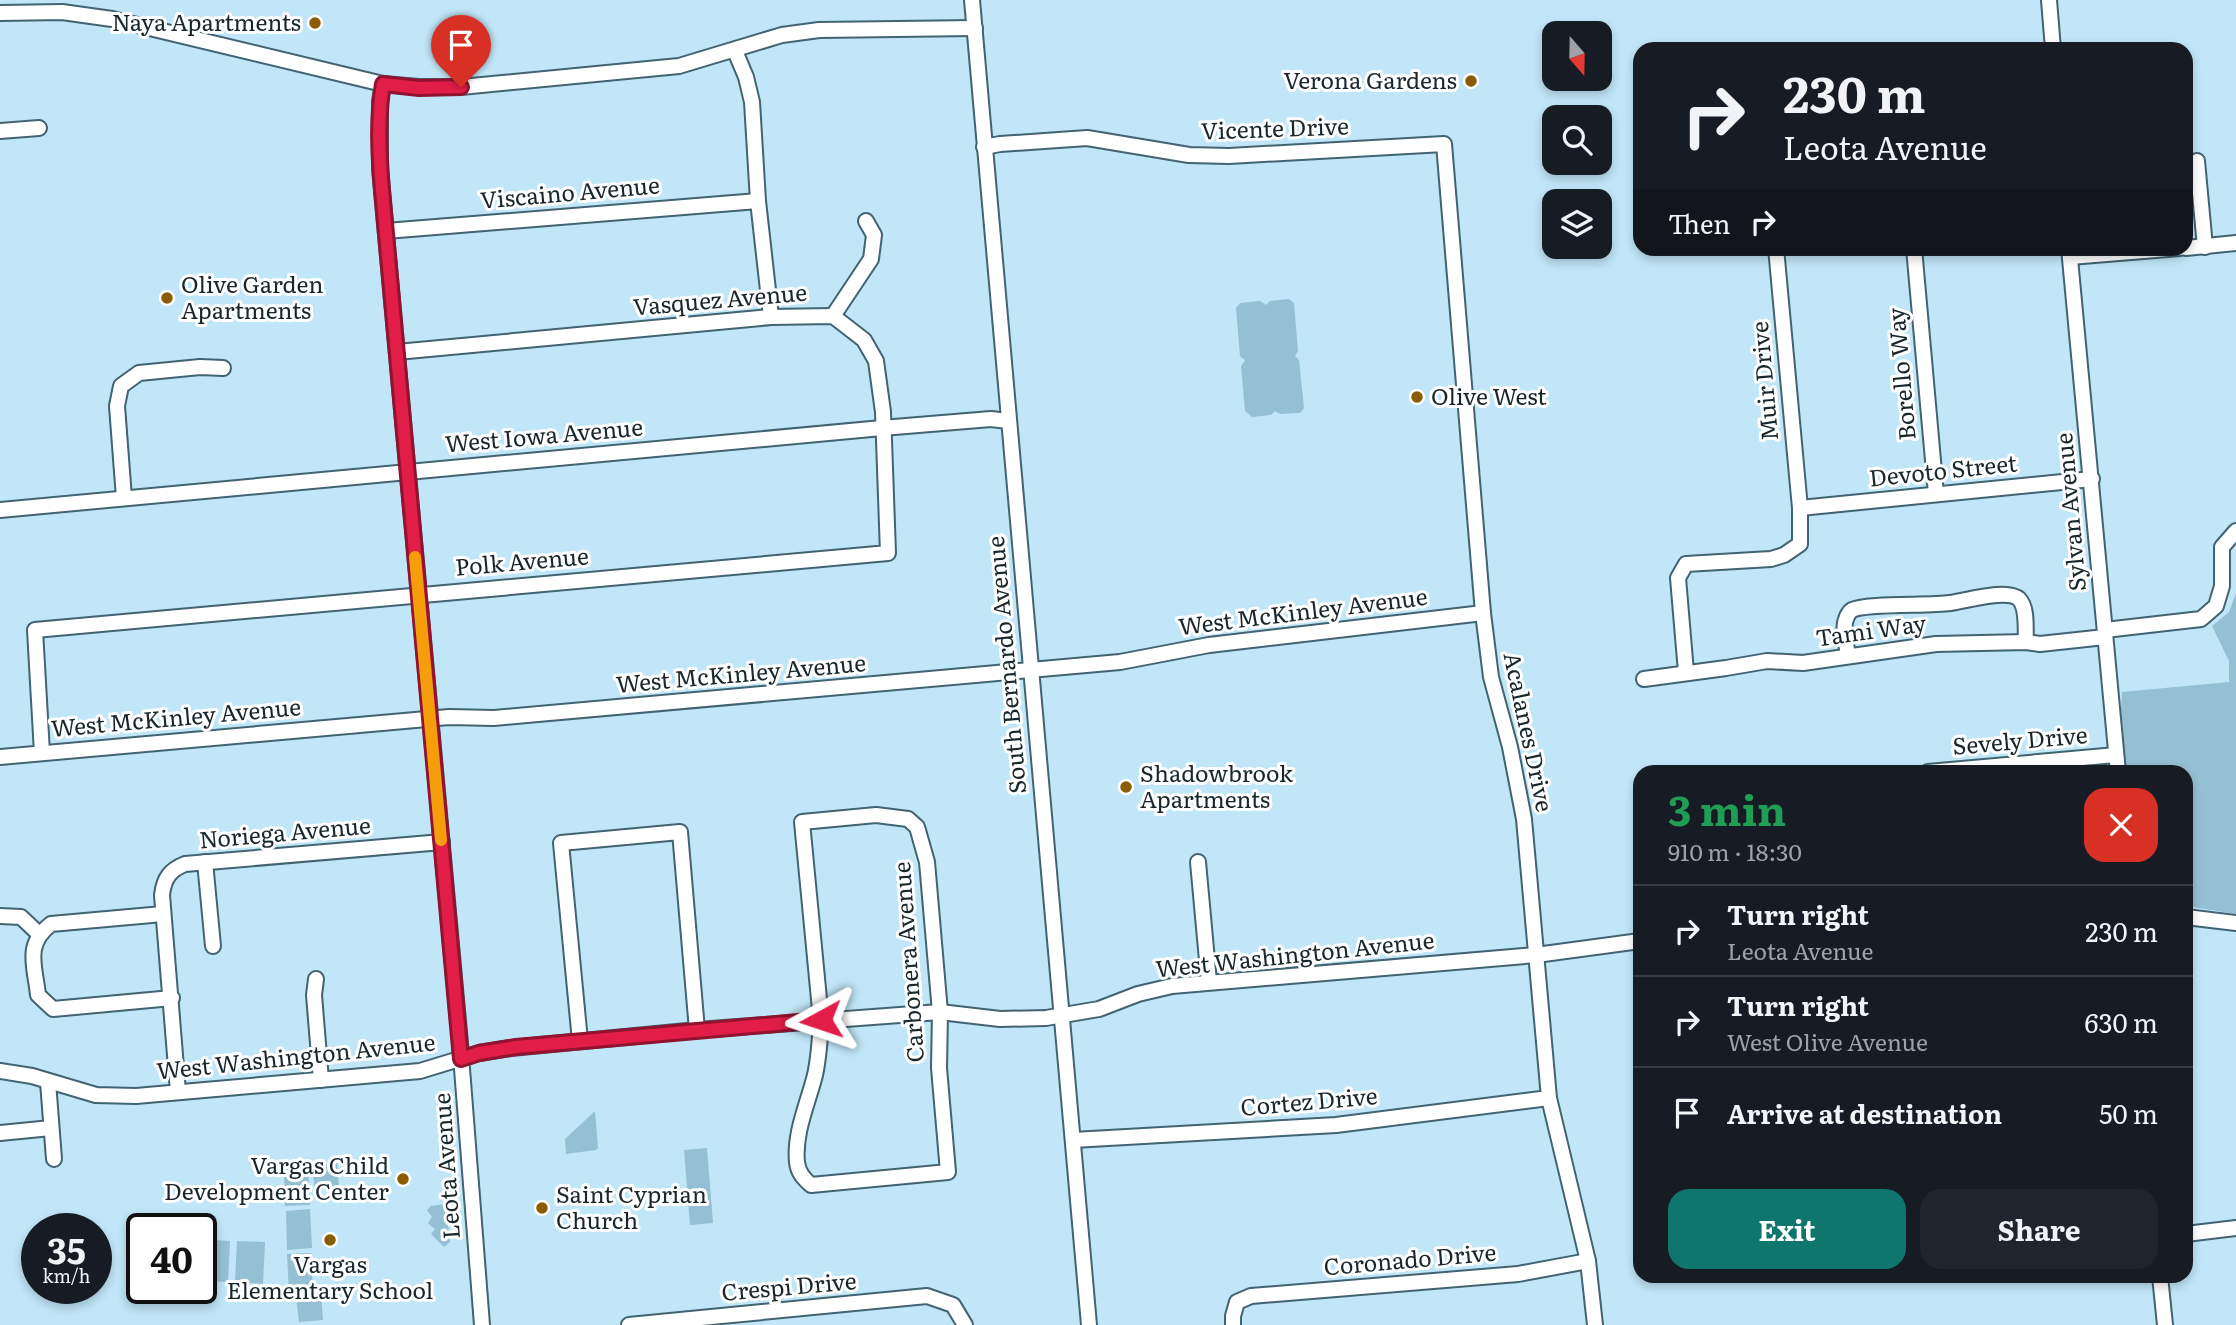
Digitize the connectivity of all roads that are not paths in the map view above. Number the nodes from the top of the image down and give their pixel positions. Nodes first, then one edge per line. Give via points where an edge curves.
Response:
1 (972, 0) edge
2 (2049, 0) edge
3 (0, 13) edge
4 (975, 28) junction
5 (2052, 42) edge
6 (735, 51) junction
7 (383, 84) junction
8 (39, 128) dead end
9 (0, 131) edge
10 (1444, 144) joint
11 (984, 147) junction
12 (2197, 161) dead end
13 (758, 201) junction
14 (866, 221) dead end
15 (386, 231) junction
16 (2236, 243) edge
17 (2205, 247) junction
18 (2193, 248) edge
19 (1777, 256) edge
20 (1915, 256) edge
21 (2069, 256) edge
22 (833, 316) junction
23 (771, 317) junction
24 (397, 352) junction
25 (223, 368) dead end
26 (1008, 421) junction
27 (882, 428) junction
28 (408, 471) junction
29 (2092, 479) junction
30 (1936, 495) junction
31 (124, 498) junction
32 (1800, 509) junction
33 (0, 510) edge
34 (2236, 531) edge
35 (888, 553) joint
36 (419, 594) junction
37 (1483, 612) junction
38 (2105, 633) junction
39 (2025, 642) junction
40 (1849, 656) junction
41 (1030, 670) junction
42 (1686, 672) junction
43 (1644, 679) dead end
44 (430, 719) junction
45 (42, 753) junction
46 (2116, 755) junction
47 (0, 757) edge
48 (2005, 765) edge
49 (2117, 765) edge
50 (442, 842) junction
51 (205, 862) junction
52 (1198, 862) dead end
53 (163, 910) junction
54 (0, 916) edge
55 (2193, 918) edge
56 (2236, 923) edge
57 (38, 934) junction
58 (1633, 942) edge
59 (213, 946) dead end
60 (1535, 955) junction
61 (317, 979) dead end
62 (1209, 982) junction
63 (172, 998) junction
64 (940, 1012) junction
65 (1061, 1015) junction
66 (821, 1020) junction
67 (698, 1030) junction
68 (580, 1041) junction
69 (461, 1059) junction
70 (0, 1071) edge
71 (321, 1080) junction
72 (48, 1082) junction
73 (178, 1092) junction
74 (1549, 1098) junction
75 (51, 1128) junction
76 (0, 1133) edge
77 (1073, 1140) junction
78 (54, 1159) dead end
79 (2236, 1228) edge
80 (2193, 1233) edge
81 (1588, 1261) junction
82 (2161, 1283) edge
83 (482, 1325) edge
84 (629, 1325) edge
85 (965, 1325) edge
86 (1089, 1325) edge
87 (1233, 1325) edge
88 (1595, 1325) edge
89 (2165, 1325) edge

1 - 4 street, South Bernardo Avenue
2 - 5 street
3 - 7 street via 62,12 112,19
4 - 6 street via 819,30 782,35
4 - 11 street, South Bernardo Avenue
6 - 7 street via 679,66 542,80 440,87
6 - 13 street via 752,102
7 - 15 street, Leota Avenue via 379,138
8 - 9 street
10 - 11 street, Vicente Drive via 1229,156 1189,155 1087,138
10 - 37 street, Acalanes Drive
11 - 26 street, South Bernardo Avenue
12 - 17 street
13 - 15 street, Viscaino Avenue
13 - 23 street
14 - 22 street via 874,235 871,259
15 - 24 street, Leota Avenue
16 - 17 street
17 - 18 street
19 - 32 street, Muir Drive
20 - 30 street, Borello Way
21 - 29 street, Sylvan Avenue
22 - 23 street, Vasquez Avenue
22 - 27 street, Vasquez Avenue via 864,340 876,361
23 - 24 street, Vasquez Avenue
24 - 28 street, Leota Avenue
25 - 31 street via 139,373 121,386 117,406
26 - 27 street, West Iowa Avenue
26 - 41 street, South Bernardo Avenue
27 - 28 street, West Iowa Avenue
27 - 35 street, Vasquez Avenue
28 - 31 street, West Iowa Avenue
28 - 36 street, Leota Avenue
29 - 30 street, Devoto Street
29 - 38 street, Sylvan Avenue
30 - 32 street, Devoto Street
31 - 33 street, West Iowa Avenue
32 - 42 street, Muir Drive via 1800,544 1784,555 1686,564 1681,570
34 - 38 street, Tami Way via 2222,547 2222,586 2216,606 2201,619
35 - 36 street, Polk Avenue
36 - 44 street, Leota Avenue
36 - 45 street, Polk Avenue via 35,630
37 - 41 street, West McKinley Avenue
37 - 60 street, Acalanes Drive via 1491,677 1524,819
38 - 39 street, Tami Way via 2040,644
38 - 46 street, Sylvan Avenue
39 - 40 street, Tami Way via 1936,644
39 - 40 street via 2024,605 2019,599 2013,595 1977,597 1852,610 1844,624
40 - 42 street, Tami Way
41 - 44 street, West McKinley Avenue via 494,718
41 - 65 street, South Bernardo Avenue
42 - 43 street, Tami Way
44 - 45 street, West McKinley Avenue
44 - 50 street, Leota Avenue
45 - 47 street, West McKinley Avenue
46 - 48 street, Sevely Drive
46 - 49 street, Sylvan Avenue
50 - 51 street, Noriega Avenue
50 - 69 street, Leota Avenue
51 - 53 street, Noriega Avenue via 186,864 169,874 163,884
51 - 59 street
52 - 62 street
53 - 57 street via 51,924
53 - 63 street
54 - 57 street via 21,917
55 - 56 street
57 - 63 street via 33,947 38,995 52,1009
58 - 60 street, West Washington Avenue
60 - 62 street, West Washington Avenue
60 - 74 street, Acalanes Drive
61 - 71 street via 314,995
62 - 65 street, West Washington Avenue via 1172,986 1100,1009
63 - 73 street
64 - 65 street, West Washington Avenue via 1000,1019
64 - 66 street, West Washington Avenue
64 - 66 street, Carbonera Avenue via 939,1068 948,1172 811,1185 801,1176 797,1163 798,1138 817,1063
64 - 66 street, Carbonera Avenue via 927,862 917,827 908,819 876,814 802,822
65 - 77 street, South Bernardo Avenue
66 - 67 street, West Washington Avenue
67 - 68 street, West Washington Avenue
67 - 68 street via 680,832 561,843
68 - 69 street, West Washington Avenue via 501,1049
69 - 71 street, West Washington Avenue via 420,1071
69 - 83 street, Leota Avenue
70 - 72 street, West Washington Avenue
71 - 73 street, West Washington Avenue
72 - 73 street, West Washington Avenue via 96,1095
72 - 75 street
74 - 77 street, Cortez Drive via 1335,1125
74 - 81 street, Acalanes Drive
75 - 76 street
75 - 78 street
77 - 86 street, South Bernardo Avenue
79 - 80 street
81 - 87 street, Coronado Drive via 1518,1274 1251,1296 1237,1302
81 - 88 street, Acalanes Drive
82 - 89 street
84 - 85 street, Crespi Drive via 927,1296 953,1305

